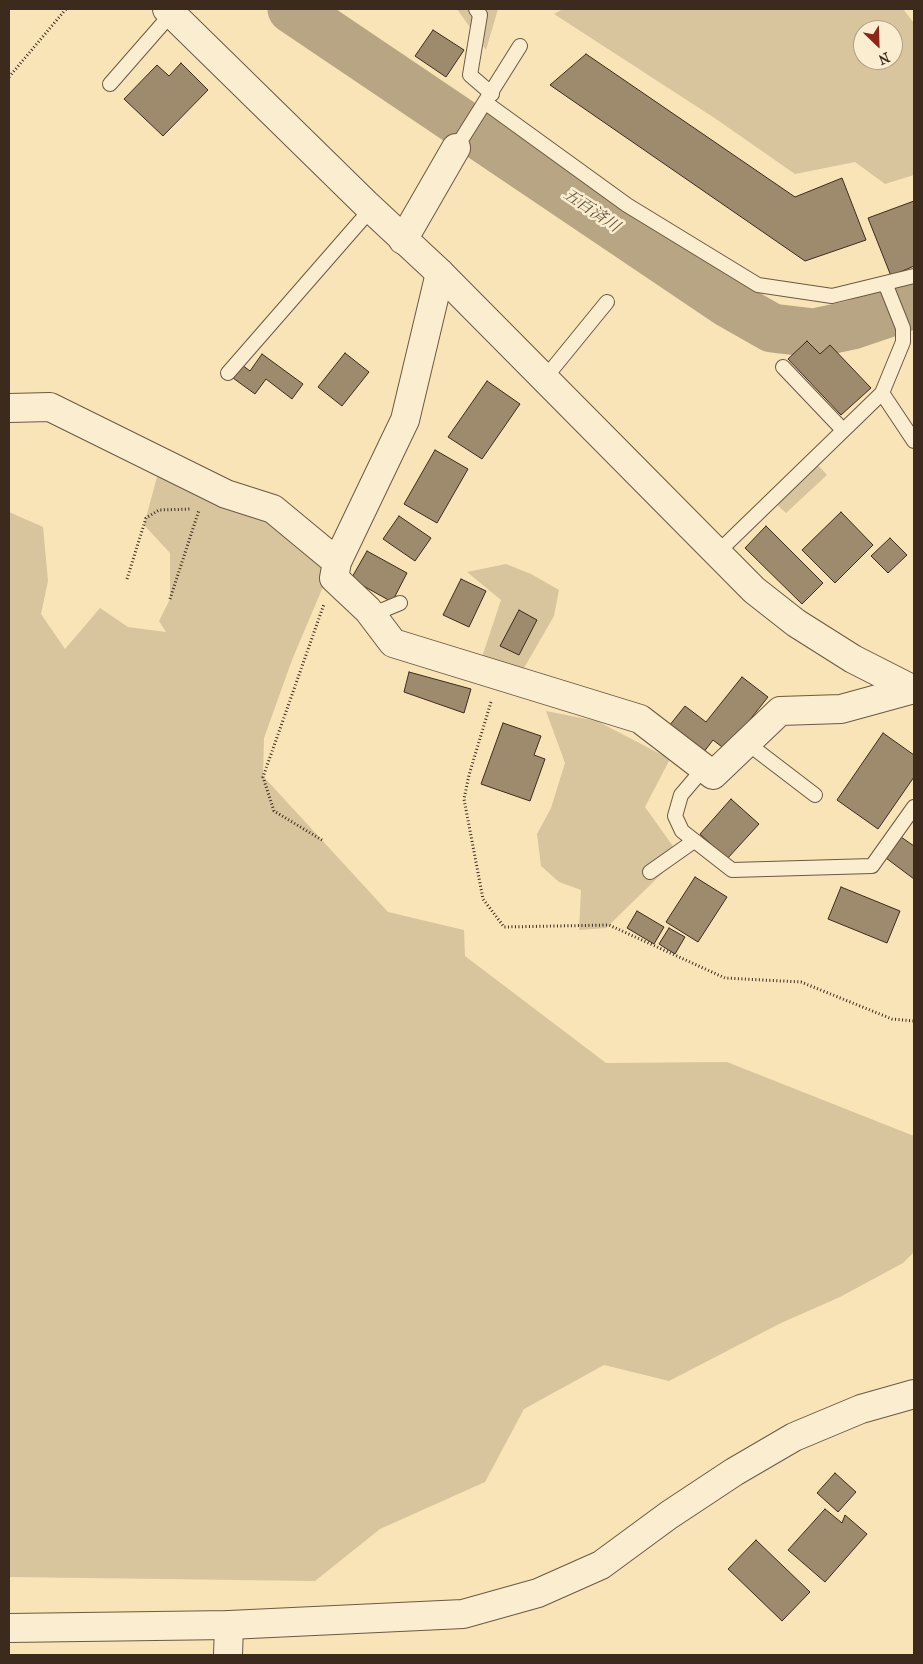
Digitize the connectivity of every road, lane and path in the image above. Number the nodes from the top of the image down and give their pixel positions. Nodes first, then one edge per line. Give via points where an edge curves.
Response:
1 (66, 9) edge
2 (476, 9) edge
3 (169, 11) edge
4 (520, 46) dead end
5 (9, 77) edge
6 (110, 84) dead end
7 (489, 99) junction
8 (456, 148) joint
9 (371, 209) junction
10 (403, 240) junction
11 (440, 273) junction
12 (914, 276) edge
13 (886, 288) junction
14 (607, 302) dead end
15 (908, 330) edge
16 (782, 367) dead end
17 (228, 373) dead end
18 (545, 378) junction
19 (882, 393) junction
20 (9, 408) edge
21 (843, 430) junction
22 (914, 441) edge
23 (204, 498) junction
24 (717, 553) junction
25 (335, 570) junction
26 (128, 579) dead end
27 (170, 599) dead end
28 (400, 603) dead end
29 (371, 615) junction
30 (498, 677) junction
31 (914, 690) edge
32 (747, 743) junction
33 (704, 768) junction
34 (815, 795) dead end
35 (914, 807) edge
36 (322, 840) dead end
37 (694, 840) junction
38 (650, 872) dead end
39 (914, 1021) edge
40 (914, 1394) edge
41 (229, 1625) junction
42 (9, 1628) edge
43 (228, 1655) edge

1 - 5 path
2 - 7 lane via 480,15 470,75
3 - 6 lane
3 - 9 street
4 - 7 lane
7 - 8 lane
7 - 13 lane via 627,205 758,285 832,296
8 - 10 street
9 - 10 street
9 - 17 lane
10 - 11 street
11 - 18 street
11 - 25 street via 405,420
12 - 13 lane
13 - 15 lane
14 - 18 lane
15 - 19 lane
16 - 21 lane
18 - 24 street
19 - 21 lane
19 - 22 lane
20 - 23 street via 50,407
21 - 24 lane
23 - 25 street via 226,494 273,509
23 - 26 path via 159,510 146,518
23 - 27 path
24 - 31 street via 754,590 796,623 853,659
25 - 29 street
25 - 36 path via 263,777 274,811
28 - 29 lane
29 - 30 street via 393,643
30 - 33 street via 640,719
30 - 39 path via 468,775 464,799 483,899 504,927 609,925 725,978 801,982 892,1019
31 - 32 street via 841,709 780,712
32 - 33 street via 713,775
32 - 34 lane
33 - 37 lane via 681,795 675,816 682,831
35 - 37 lane via 872,866 732,870
37 - 38 lane
40 - 41 street via 861,1409 794,1437 669,1515 602,1565 538,1593 463,1614
41 - 42 street
41 - 43 street

